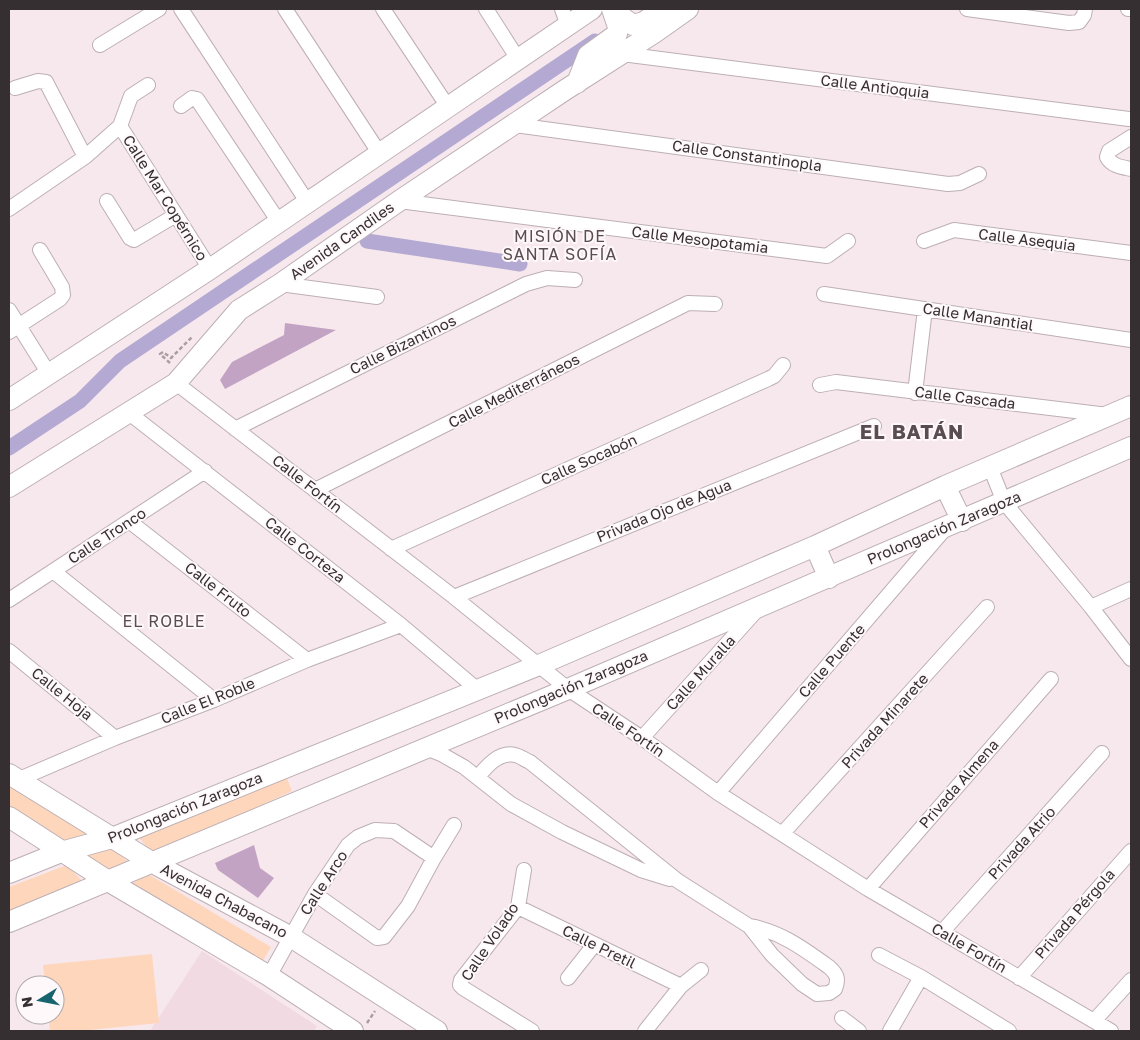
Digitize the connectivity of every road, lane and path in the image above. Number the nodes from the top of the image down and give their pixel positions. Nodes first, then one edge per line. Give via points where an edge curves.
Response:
1 (159, 9) edge
2 (181, 9) edge
3 (285, 9) edge
4 (383, 9) edge
5 (486, 9) edge
6 (592, 9) edge
7 (612, 9) edge
8 (616, 9) edge
9 (662, 9) edge
10 (688, 9) edge
11 (967, 9) edge
12 (1085, 9) edge
13 (565, 17) edge
14 (100, 46) dead end
15 (622, 54) junction
16 (518, 60) junction
17 (576, 83) junction
18 (148, 85) dead end
19 (15, 88) dead end
20 (180, 106) dead end
21 (448, 107) junction
22 (1129, 119) dead end
23 (515, 125) junction
24 (120, 126) junction
25 (1131, 137) edge
26 (380, 154) junction
27 (85, 157) junction
28 (1131, 169) edge
29 (979, 174) dead end
30 (107, 201) dead end
31 (399, 201) junction
32 (308, 203) junction
33 (9, 209) edge
34 (176, 215) junction
35 (279, 222) junction
36 (924, 240) dead end
37 (848, 241) dead end
38 (40, 250) dead end
39 (1131, 253) edge
40 (210, 269) junction
41 (575, 280) dead end
42 (280, 284) junction
43 (824, 294) dead end
44 (377, 297) dead end
45 (715, 304) dead end
46 (925, 309) junction
47 (9, 310) edge
48 (14, 329) edge
49 (199, 329) dead end
50 (1131, 340) edge
51 (170, 363) dead end
52 (783, 365) dead end
53 (49, 374) junction
54 (176, 383) junction
55 (820, 385) dead end
56 (915, 393) junction
57 (9, 400) edge
58 (1131, 406) edge
59 (129, 413) junction
60 (1110, 415) junction
61 (874, 426) dead end
62 (235, 429) junction
63 (1131, 447) edge
64 (990, 467) junction
65 (205, 471) junction
66 (945, 486) junction
67 (9, 487) edge
68 (315, 490) junction
69 (1004, 502) junction
70 (130, 521) junction
71 (954, 525) junction
72 (815, 546) junction
73 (391, 549) junction
74 (53, 571) junction
75 (830, 578) junction
76 (1131, 589) edge
77 (454, 596) junction
78 (9, 600) edge
79 (987, 607) dead end
80 (1091, 607) junction
81 (759, 608) junction
82 (401, 625) junction
83 (9, 651) edge
84 (1131, 659) edge
85 (307, 660) junction
86 (539, 665) junction
87 (1051, 679) dead end
88 (568, 689) junction
89 (478, 690) junction
90 (214, 700) junction
91 (115, 738) junction
92 (642, 738) junction
93 (426, 748) junction
94 (1102, 753) dead end
95 (13, 777) edge
96 (478, 777) junction
97 (718, 793) junction
98 (9, 817) edge
99 (454, 826) dead end
100 (782, 834) junction
101 (112, 838) junction
102 (1131, 851) edge
103 (61, 852) junction
104 (434, 858) junction
105 (153, 863) junction
106 (524, 870) dead end
107 (9, 873) edge
108 (108, 881) junction
109 (678, 881) junction
110 (868, 889) junction
111 (315, 894) junction
112 (518, 907) junction
113 (9, 922) edge
114 (749, 926) junction
115 (942, 932) junction
116 (291, 937) junction
117 (594, 945) junction
118 (879, 955) dead end
119 (701, 970) dead end
120 (269, 976) junction
121 (921, 977) junction
122 (568, 978) dead end
123 (1019, 978) junction
124 (1131, 980) edge
125 (681, 986) junction
126 (383, 996) junction
127 (842, 1018) dead end
128 (1094, 1021) junction
129 (360, 1028) edge
130 (437, 1031) edge
131 (532, 1031) edge
132 (646, 1031) edge
133 (859, 1031) edge
134 (890, 1031) edge
135 (1009, 1031) edge
136 (1111, 1031) edge

1 - 14 street
2 - 32 street
3 - 26 street
4 - 21 street
5 - 16 street
6 - 13 main road
7 - 17 main road via 617,34 588,55
8 - 9 main road via 633,25 644,22
10 - 15 main road, Avenida Candiles
11 - 12 street via 1069,23 1079,22
13 - 16 main road
15 - 17 main road, Avenida Candiles
15 - 22 street, Calle Antioquia
16 - 21 main road
17 - 23 main road, Avenida Candiles
18 - 24 street via 131,96
19 - 27 street via 38,81 47,84
20 - 35 street via 192,98 197,99
21 - 26 main road
23 - 29 street, Calle Constantinopla via 948,184 960,183
23 - 31 main road, Avenida Candiles
24 - 27 street
24 - 34 street, Calle Mar Copérnico
25 - 28 street via 1109,151 1107,156 1110,163
26 - 32 main road
27 - 33 street
30 - 34 street via 134,240
31 - 37 street, Calle Mesopotamia via 827,256
31 - 42 main road, Avenida Candiles
32 - 35 main road
34 - 40 street, Calle Mar Copérnico
35 - 40 main road
36 - 39 street, Calle Asequia via 954,230
38 - 48 street via 62,287 63,295
40 - 53 main road
41 - 62 street, Calle Bizantinos via 547,278 526,284
42 - 44 street
42 - 54 main road, Avenida Candiles via 239,310
43 - 46 street, Calle Manantial
45 - 68 street, Calle Mediterráneos via 688,303
46 - 50 street, Calle Manantial
46 - 56 street
47 - 48 street
48 - 53 street
49 - 51 path via 171,358 163,352 160,354
52 - 73 street, Calle Socabón via 768,379
53 - 57 main road
54 - 59 main road, Avenida Candiles
54 - 62 street, Calle Fortín
55 - 56 street, Calle Cascada via 836,382
56 - 60 street, Calle Cascada
58 - 60 main road, Prolongación Zaragoza
59 - 65 street, Calle Corteza
59 - 67 main road, Avenida Candiles
60 - 64 main road, Prolongación Zaragoza
61 - 77 street, Privada Ojo de Agua
62 - 68 street, Calle Fortín
63 - 69 main road, Prolongación Zaragoza
64 - 66 main road, Prolongación Zaragoza
64 - 69 street
65 - 70 street, Calle Tronco
65 - 82 street, Calle Corteza
66 - 71 main road
66 - 72 main road, Prolongación Zaragoza
68 - 73 street, Calle Fortín
69 - 71 main road, Prolongación Zaragoza
69 - 80 street
70 - 74 street, Calle Tronco
70 - 85 street, Calle Fruto
71 - 75 main road, Prolongación Zaragoza
71 - 97 street, Calle Puente
72 - 75 main road
72 - 86 main road, Prolongación Zaragoza
73 - 77 street, Calle Fortín
74 - 78 street, Calle Tronco
74 - 90 street
75 - 81 main road, Prolongación Zaragoza
76 - 80 street
77 - 86 street, Calle Fortín
79 - 100 street, Privada Minarete
80 - 84 street
81 - 88 main road, Prolongación Zaragoza
81 - 92 street, Calle Muralla
82 - 85 street, Calle El Roble
82 - 89 street, Calle Corteza
83 - 91 street, Calle Hoja
85 - 90 street, Calle El Roble
86 - 88 street, Calle Fortín
86 - 89 main road, Prolongación Zaragoza
87 - 110 street, Privada Almena
88 - 92 street, Calle Fortín
88 - 93 main road, Prolongación Zaragoza
89 - 101 main road, Prolongación Zaragoza
90 - 91 street, Calle El Roble
91 - 95 street, Calle El Roble
92 - 97 street, Calle Fortín
93 - 96 street
93 - 105 main road, Prolongación Zaragoza
94 - 115 street, Privada Atrio
95 - 101 main road, Avenida Chabacano
96 - 109 street via 511,804 562,832 641,870
96 - 109 street via 489,764 506,755 530,762
97 - 100 street, Calle Fortín
98 - 103 main road
99 - 104 street
100 - 110 street, Calle Fortín
101 - 103 main road, Prolongación Zaragoza
101 - 105 main road, Avenida Chabacano
102 - 123 street, Privada Pérgola
103 - 107 main road, Prolongación Zaragoza
103 - 108 main road
104 - 111 street, Calle Arco via 394,831 375,830 348,845
104 - 111 street via 408,906 384,937 376,938
105 - 108 main road, Prolongación Zaragoza
105 - 116 main road, Avenida Chabacano
106 - 112 street, Calle Volado
108 - 113 main road, Prolongación Zaragoza
108 - 120 main road
109 - 114 street
110 - 115 street, Calle Fortín
111 - 116 street, Calle Arco
112 - 117 street, Calle Pretil
112 - 131 street, Calle Volado via 460,980 460,985
114 - 114 street via 766,929 795,943 829,967 837,978 834,989 817,994 802,984 772,955
115 - 123 street, Calle Fortín
116 - 120 street, Calle Arco
116 - 126 main road, Avenida Chabacano
117 - 122 street
117 - 125 street, Calle Pretil
118 - 121 street
119 - 125 street
120 - 129 main road
121 - 134 street
121 - 135 street
123 - 128 street, Calle Fortín
124 - 128 street
125 - 132 street
126 - 129 path
126 - 130 main road, Avenida Chabacano
127 - 133 street
128 - 136 street, Calle Fortín

